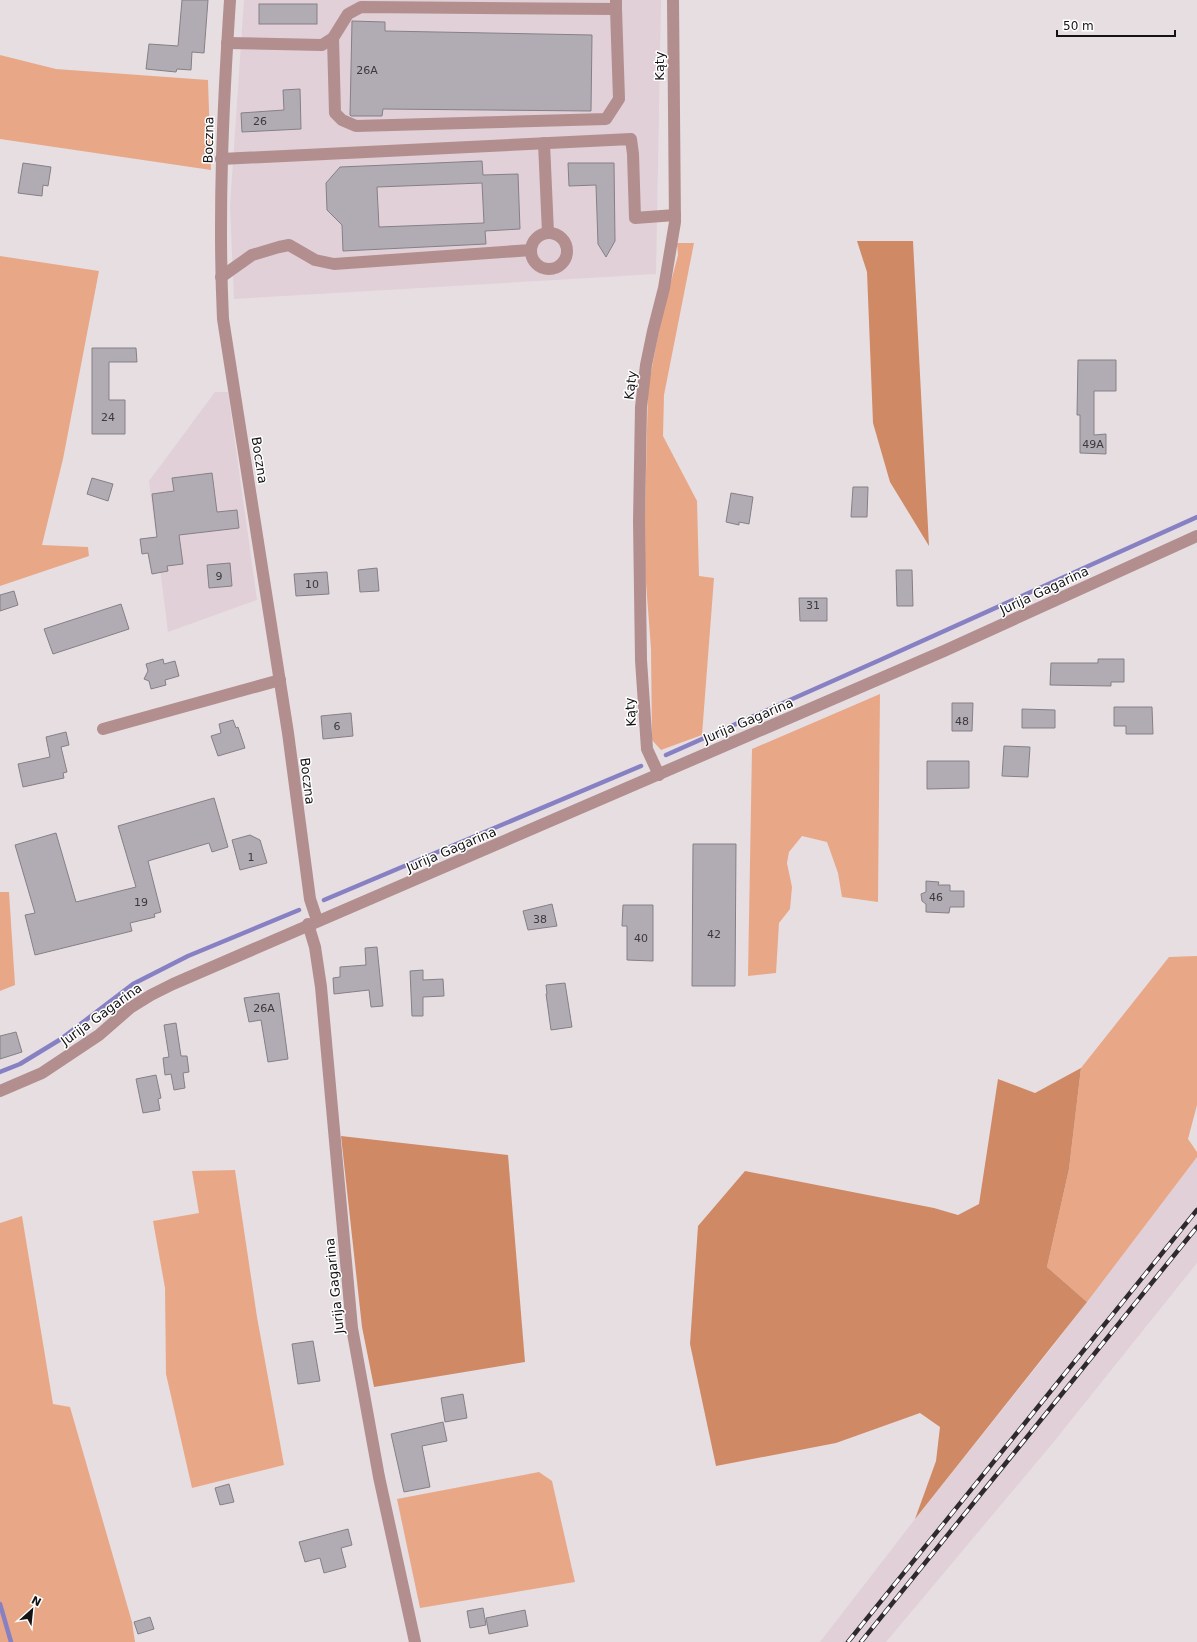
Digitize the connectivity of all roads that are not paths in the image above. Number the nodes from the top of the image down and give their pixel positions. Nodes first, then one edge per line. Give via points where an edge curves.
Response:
1 (230, 0) edge
2 (673, 0) edge
3 (362, 4) edge
4 (616, 5) edge
5 (334, 38) junction
6 (227, 43) junction
7 (544, 143) junction
8 (221, 159) junction
9 (675, 216) junction
10 (548, 233) junction
11 (531, 250) junction
12 (221, 277) junction
13 (1197, 536) edge
14 (280, 680) junction
15 (102, 729) dead end
16 (659, 775) junction
17 (312, 922) junction
18 (0, 1091) edge
19 (415, 1642) edge

1 - 6 street, Boczna
2 - 9 street, Kąty
3 - 4 street
3 - 5 street via 348,14
4 - 5 street via 618,98 606,119 356,126 342,120 335,113
5 - 6 street via 322,45
6 - 8 street, Boczna
7 - 8 street
7 - 9 street via 631,139 634,218
7 - 10 street
8 - 12 street, Boczna
9 - 16 street, Kąty via 641,407 638,522 641,660 647,749
10 - 11 street via 535,239
10 - 11 street via 556,235 565,243 566,254 560,264 556,268 544,268 534,261
11 - 12 street via 334,264 316,260 289,245 252,255
12 - 14 street, Boczna via 223,319
13 - 16 street, Jurija Gagarina via 944,651
14 - 15 street
14 - 17 street, Boczna
16 - 17 street, Jurija Gagarina
17 - 18 street, Jurija Gagarina via 150,995 130,1008 99,1035 42,1073
17 - 19 street, Jurija Gagarina via 321,986 352,1328 378,1477

